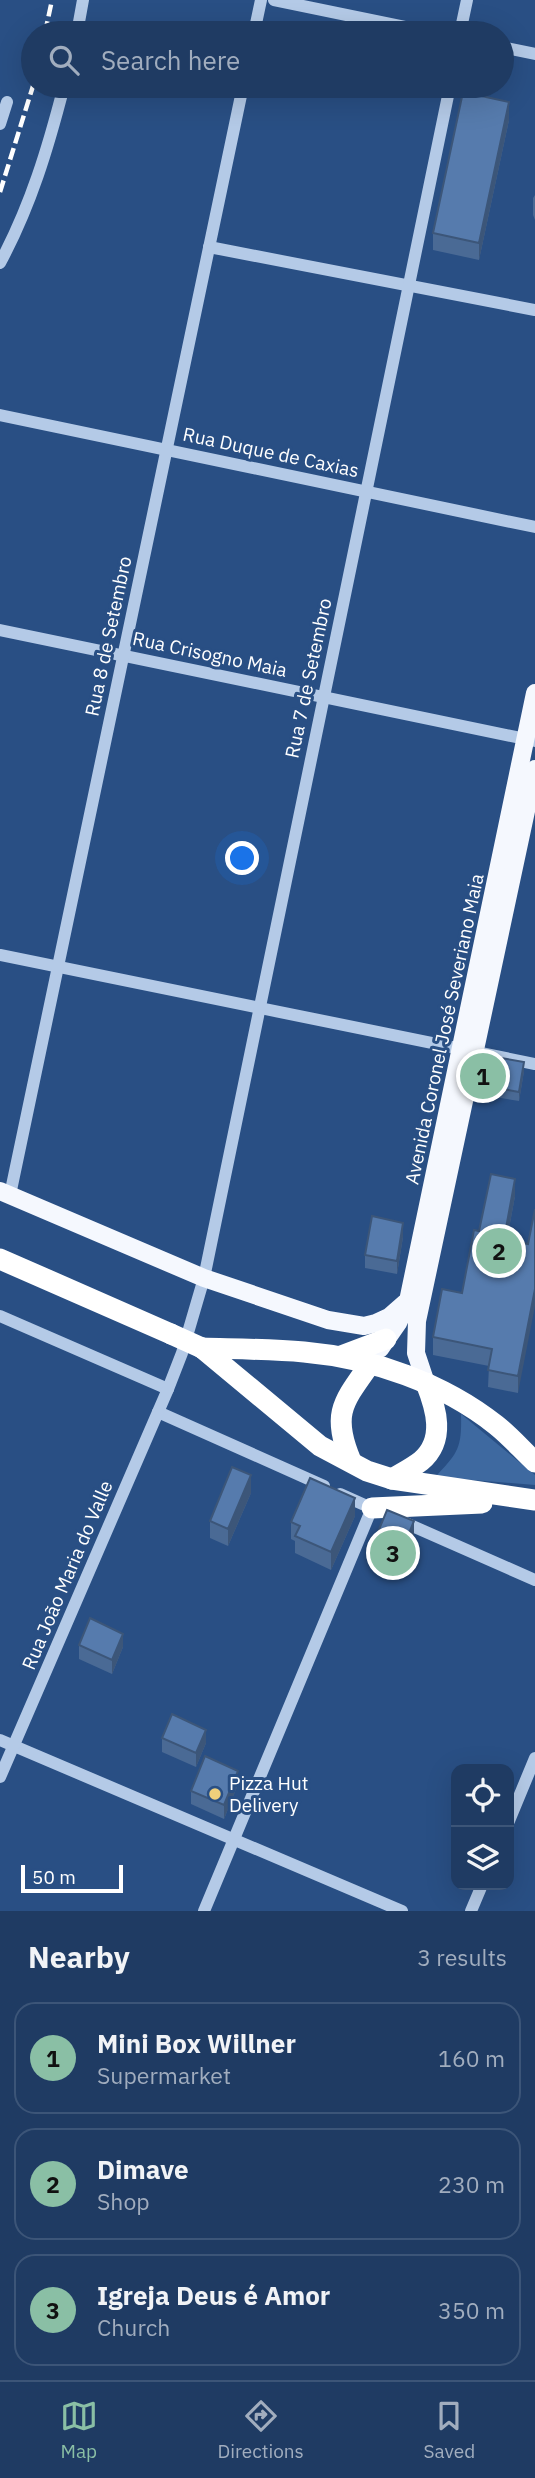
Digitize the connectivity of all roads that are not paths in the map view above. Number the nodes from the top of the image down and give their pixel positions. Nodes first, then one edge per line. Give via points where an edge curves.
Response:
1 (83, 0) edge
2 (261, 0) edge
3 (274, 0) edge
4 (467, 0) edge
5 (79, 21) edge
6 (257, 21) edge
7 (376, 21) edge
8 (463, 21) edge
9 (514, 50) edge
10 (535, 54) edge
11 (61, 98) edge
12 (240, 98) edge
13 (447, 98) edge
14 (4, 103) edge
15 (0, 124) edge
16 (209, 247) junction
17 (0, 263) edge
18 (408, 286) junction
19 (535, 310) edge
20 (0, 415) edge
21 (167, 450) junction
22 (366, 492) junction
23 (535, 527) edge
24 (0, 630) edge
25 (123, 656) junction
26 (535, 693) edge
27 (324, 697) junction
28 (530, 740) edge
29 (535, 769) edge
30 (0, 955) edge
31 (58, 967) junction
32 (260, 1008) junction
33 (468, 1050) junction
34 (535, 1064) edge
35 (5, 1193) edge
36 (0, 1259) edge
37 (204, 1278) junction
38 (408, 1301) junction
39 (0, 1316) edge
40 (386, 1339) junction
41 (202, 1348) junction
42 (339, 1357) junction
43 (370, 1364) junction
44 (426, 1383) junction
45 (168, 1389) junction
46 (158, 1412) junction
47 (351, 1461) junction
48 (535, 1462) edge
49 (392, 1479) junction
50 (535, 1501) edge
51 (372, 1508) junction
52 (535, 1580) edge
53 (0, 1740) edge
54 (14, 1746) junction
55 (535, 1758) edge
56 (0, 1777) edge
57 (514, 1809) edge
58 (234, 1840) junction
59 (480, 1890) edge
60 (204, 1911) edge
61 (402, 1911) edge
62 (471, 1911) edge

1 - 5 street
2 - 6 street
3 - 7 street
4 - 8 street
9 - 10 street
11 - 17 street via 31,198
12 - 16 street, Rua 8 de Setembro
13 - 18 street, Rua 7 de Setembro
14 - 15 street
16 - 18 street
16 - 21 street, Rua 8 de Setembro
18 - 19 street
18 - 22 street, Rua 7 de Setembro
20 - 21 street, Rua Duque de Caxias
21 - 22 street, Rua Duque de Caxias
21 - 25 street, Rua 8 de Setembro
22 - 23 street, Rua Duque de Caxias
22 - 27 street, Rua 7 de Setembro
24 - 25 street, Rua Crisogno Maia
25 - 27 street, Rua Crisogno Maia
25 - 31 street, Rua 8 de Setembro
26 - 28 main road, Avenida Coronel José Severiano Maia
27 - 28 street, Rua Crisogno Maia
27 - 32 street, Rua 7 de Setembro
28 - 33 main road, Avenida Coronel José Severiano Maia
29 - 33 main road, Avenida Coronel José Severiano Maia
30 - 31 street
31 - 32 street
31 - 35 street, Rua 8 de Setembro
32 - 33 street
32 - 37 street, Rua 7 de Setembro
33 - 34 street
33 - 38 main road, Avenida Coronel José Severiano Maia
33 - 44 main road, Avenida Coronel José Severiano Maia via 417,1321 416,1353
35 - 37 main road
36 - 41 highway, bridge
37 - 38 main road via 302,1312 364,1326 389,1317
37 - 45 street, Rua 7 de Setembro
38 - 40 main road, Avenida Coronel José Severiano Maia
39 - 45 street
40 - 42 highway
40 - 43 main road, Avenida Coronel José Severiano Maia
41 - 42 highway
41 - 47 highway via 320,1446
42 - 43 highway
43 - 44 highway
43 - 47 highway via 345,1399 340,1421
44 - 48 highway via 498,1426
44 - 49 highway via 437,1412 431,1450
45 - 46 street, Rua João Maria do Valle
46 - 51 street
46 - 54 street, Rua João Maria do Valle
47 - 49 highway
49 - 50 highway
50 - 51 highway
51 - 52 street
51 - 58 street
53 - 54 street
54 - 56 street, Rua João Maria do Valle
54 - 58 street
55 - 57 street
58 - 60 street
58 - 61 street
59 - 62 street

